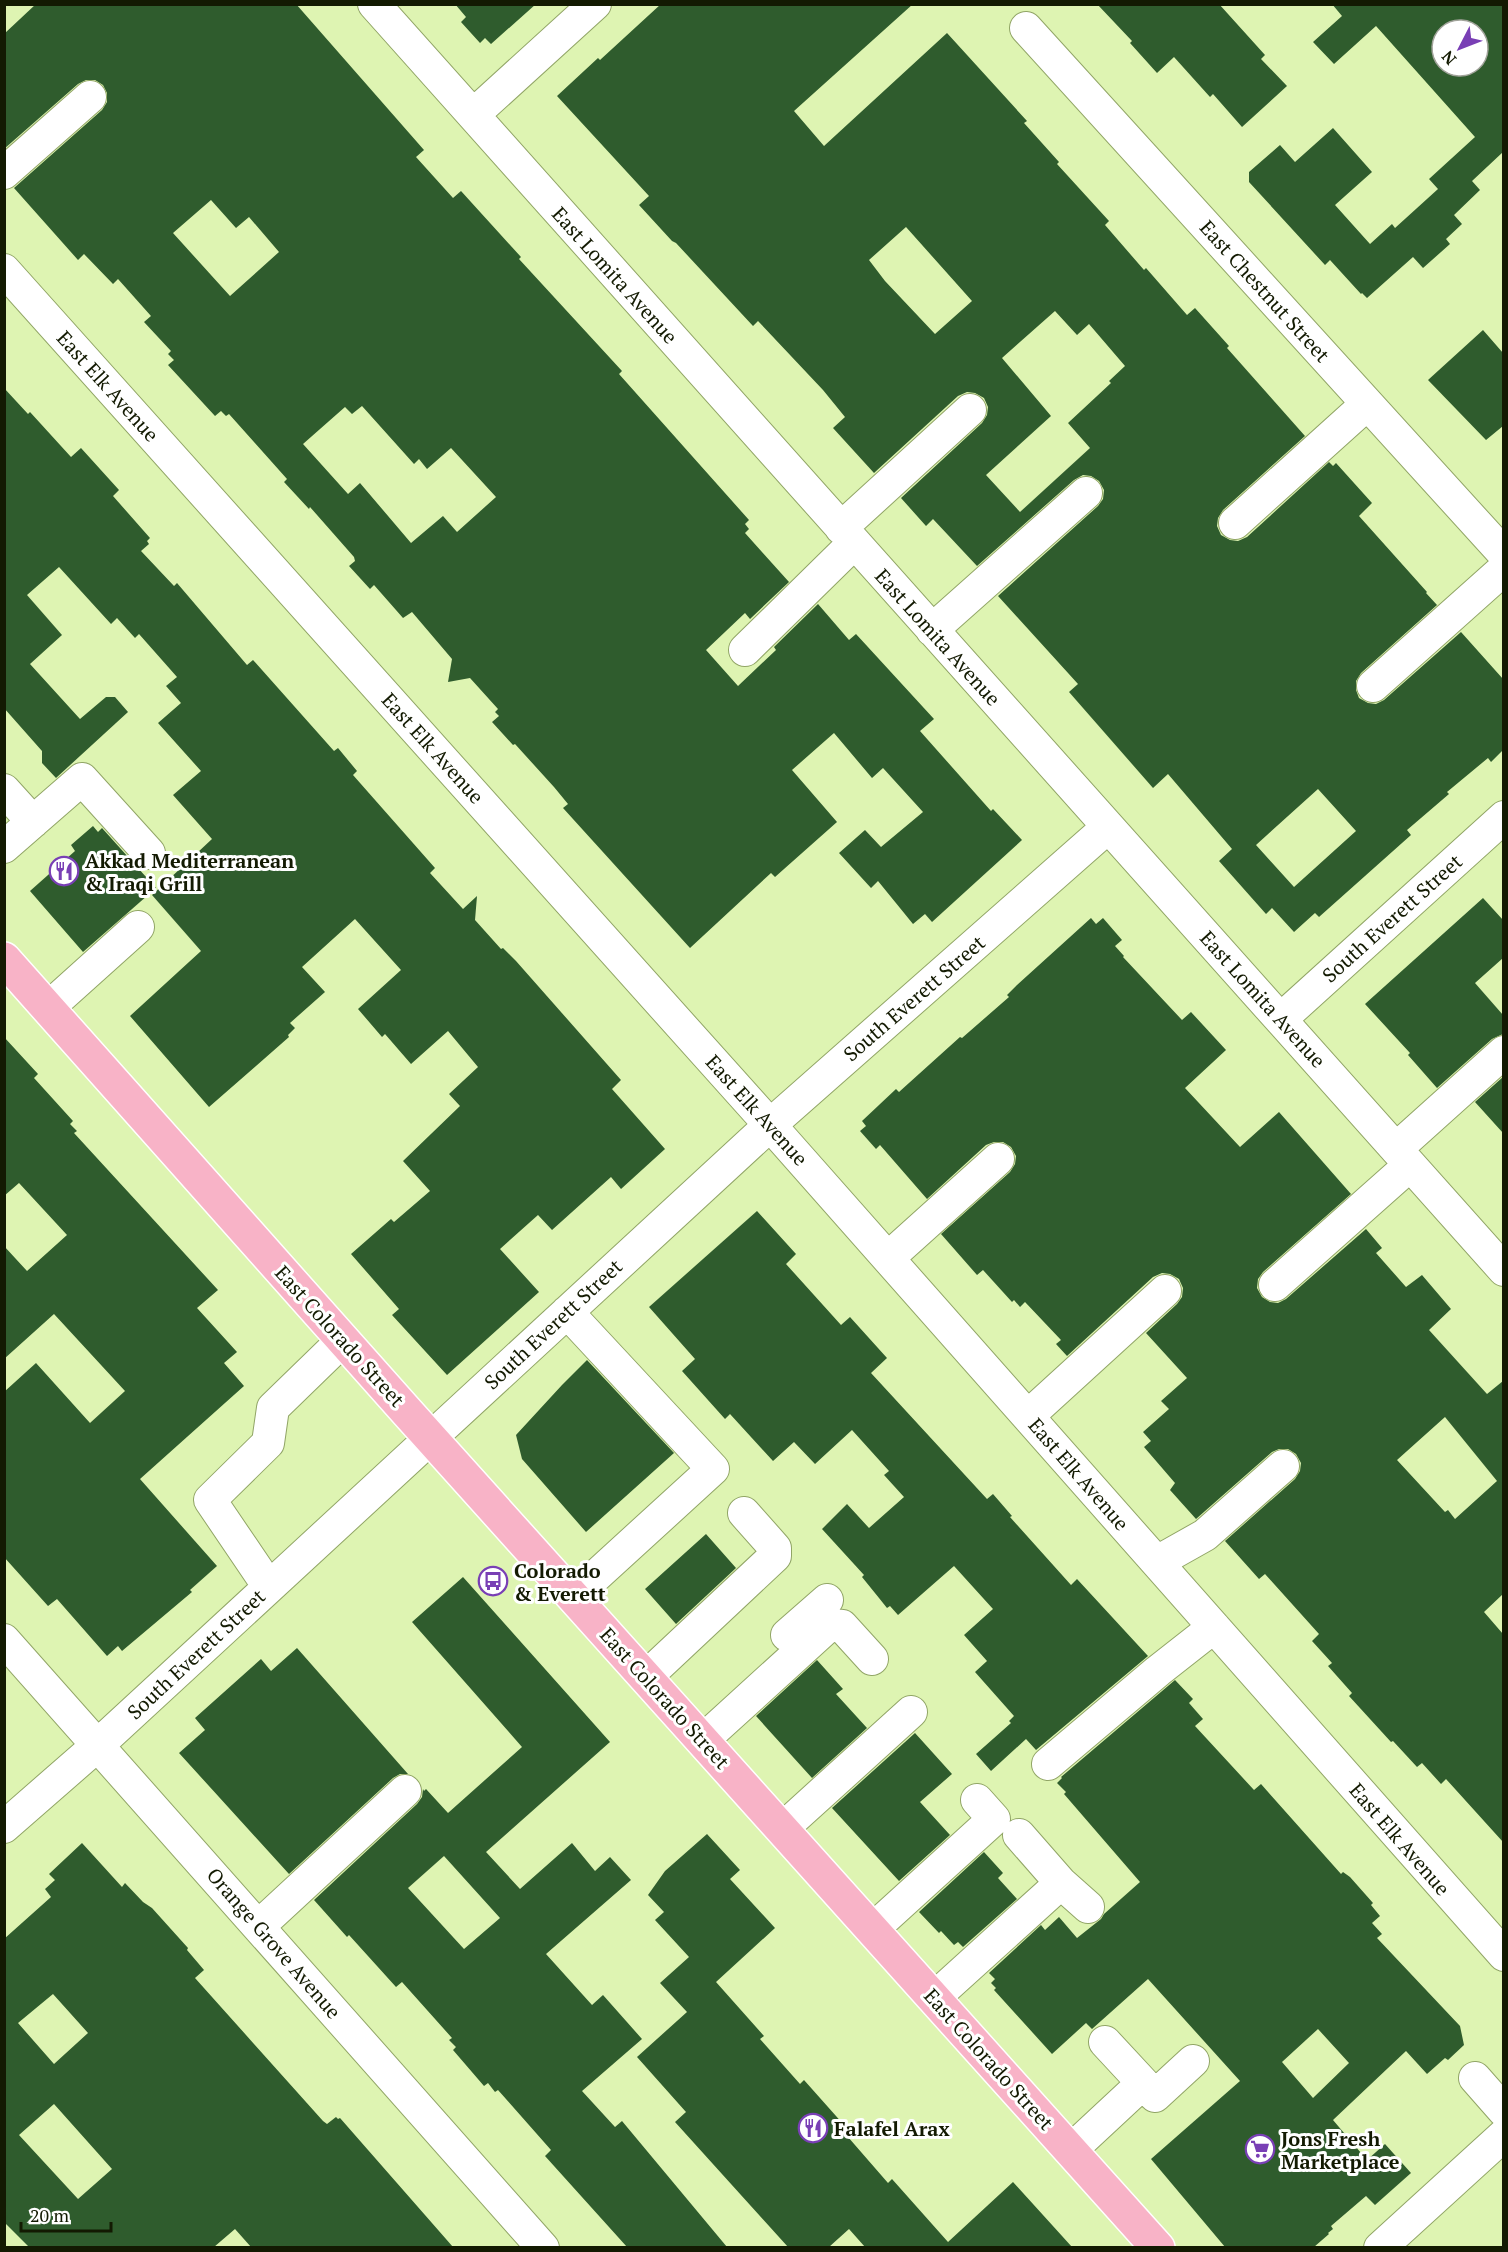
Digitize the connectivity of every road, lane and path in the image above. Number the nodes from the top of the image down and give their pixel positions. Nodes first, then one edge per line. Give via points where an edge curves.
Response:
1 (374, 4) edge
2 (595, 4) edge
3 (1026, 28) dead end
4 (90, 97) dead end
5 (43, 115) dead end
6 (473, 115) junction
7 (4, 150) edge
8 (4, 173) edge
9 (4, 270) edge
10 (1367, 404) junction
11 (966, 407) dead end
12 (1086, 493) dead end
13 (1235, 523) dead end
14 (843, 531) junction
15 (1503, 554) edge
16 (1503, 569) edge
17 (932, 630) junction
18 (745, 650) dead end
19 (1373, 686) dead end
20 (4, 790) edge
21 (1503, 817) edge
22 (33, 822) junction
23 (1108, 827) junction
24 (4, 847) edge
25 (149, 853) dead end
26 (138, 927) dead end
27 (4, 959) edge
28 (48, 1008) junction
29 (1281, 1019) junction
30 (1503, 1052) edge
31 (770, 1125) junction
32 (1403, 1157) junction
33 (998, 1159) dead end
34 (888, 1258) junction
35 (1503, 1270) edge
36 (1275, 1285) dead end
37 (1165, 1291) dead end
38 (567, 1312) junction
39 (343, 1340) junction
40 (1028, 1416) junction
41 (430, 1437) junction
42 (1283, 1466) dead end
43 (744, 1513) dead end
44 (1157, 1562) junction
45 (269, 1587) junction
46 (574, 1596) junction
47 (827, 1600) dead end
48 (1214, 1627) junction
49 (4, 1640) edge
50 (872, 1659) dead end
51 (646, 1677) junction
52 (910, 1712) dead end
53 (695, 1732) junction
54 (99, 1744) junction
55 (1048, 1764) dead end
56 (405, 1791) dead end
57 (977, 1800) dead end
58 (4, 1827) edge
59 (782, 1829) junction
60 (1019, 1834) dead end
61 (1061, 1883) junction
62 (1088, 1907) dead end
63 (259, 1926) junction
64 (873, 1929) junction
65 (1503, 1955) edge
66 (934, 1998) junction
67 (1105, 2042) dead end
68 (1193, 2061) dead end
69 (1475, 2078) dead end
70 (1143, 2083) junction
71 (1503, 2111) edge
72 (1503, 2135) edge
73 (1071, 2150) junction
74 (1149, 2244) edge
75 (543, 2247) edge
76 (1380, 2247) edge

1 - 6 street, East Lomita Avenue
2 - 6 street
3 - 10 street, East Chestnut Street
4 - 8 street
5 - 7 street
6 - 14 street, East Lomita Avenue
9 - 31 street, East Elk Avenue
10 - 13 street
10 - 15 street, East Chestnut Street
11 - 14 street
12 - 17 street
14 - 17 street, East Lomita Avenue
14 - 18 street
16 - 19 street
17 - 23 street, East Lomita Avenue
20 - 22 street
21 - 29 street, South Everett Street
22 - 24 street
22 - 25 street via 82,779
23 - 29 street, East Lomita Avenue
23 - 31 street, South Everett Street
26 - 28 street
27 - 28 main road, East Colorado Street
28 - 39 main road, East Colorado Street
29 - 32 street, East Lomita Avenue
30 - 32 street
31 - 34 street, East Elk Avenue
31 - 38 street, South Everett Street
32 - 35 street, East Lomita Avenue
32 - 36 street
33 - 34 street
34 - 40 street, East Elk Avenue
37 - 40 street
38 - 41 street, South Everett Street
38 - 46 street via 713,1469
39 - 41 main road, East Colorado Street
39 - 45 street via 273,1407 268,1443 210,1500
40 - 44 street, East Elk Avenue
41 - 45 street, South Everett Street
41 - 46 main road, East Colorado Street
42 - 44 street via 1205,1534
43 - 51 street via 775,1548 775,1556
44 - 48 street, East Elk Avenue
45 - 54 street, South Everett Street
46 - 51 main road, East Colorado Street
47 - 53 street
48 - 55 street
48 - 65 street, East Elk Avenue
49 - 54 street, Orange Grove Avenue
50 - 53 street via 842,1626 833,1625
51 - 53 main road, East Colorado Street
52 - 59 street
53 - 59 main road, East Colorado Street
54 - 58 street, South Everett Street
54 - 63 street, Orange Grove Avenue
56 - 63 street
57 - 64 street via 994,1819
59 - 64 main road, East Colorado Street
60 - 61 street
61 - 62 street
61 - 66 street
63 - 75 street, Orange Grove Avenue
64 - 66 main road, East Colorado Street
66 - 73 main road, East Colorado Street
67 - 70 street
68 - 70 street via 1155,2096
69 - 71 street
70 - 73 street
72 - 76 street
73 - 74 main road, East Colorado Street

